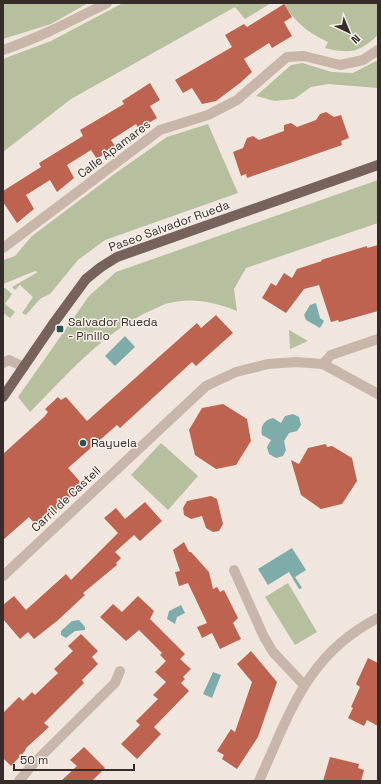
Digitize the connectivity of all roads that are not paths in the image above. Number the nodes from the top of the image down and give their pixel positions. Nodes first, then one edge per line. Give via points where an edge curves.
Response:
1 (107, 3) edge
2 (3, 50) edge
3 (378, 50) edge
4 (378, 165) edge
5 (3, 248) edge
6 (378, 339) edge
7 (3, 363) edge
8 (323, 364) junction
9 (24, 367) junction
10 (378, 394) edge
11 (3, 397) edge
12 (234, 570) dead end
13 (3, 576) edge
14 (378, 618) edge
15 (120, 671) dead end
16 (304, 685) junction
17 (19, 781) edge
18 (259, 781) edge

1 - 2 street via 61,26
3 - 5 street, Calle Apamares via 363,60 340,65 304,56 287,57 237,100 208,115 160,130
4 - 9 main road, Paseo Salvador Rueda via 117,257 86,279
6 - 8 street via 331,355
7 - 9 street via 9,360
8 - 10 street
8 - 13 street, Carril de Castell via 268,364 236,372 206,386
9 - 11 main road, Paseo Salvador Rueda
12 - 16 street via 273,652
14 - 16 street via 360,627 329,652
15 - 17 street via 115,683
16 - 18 street

